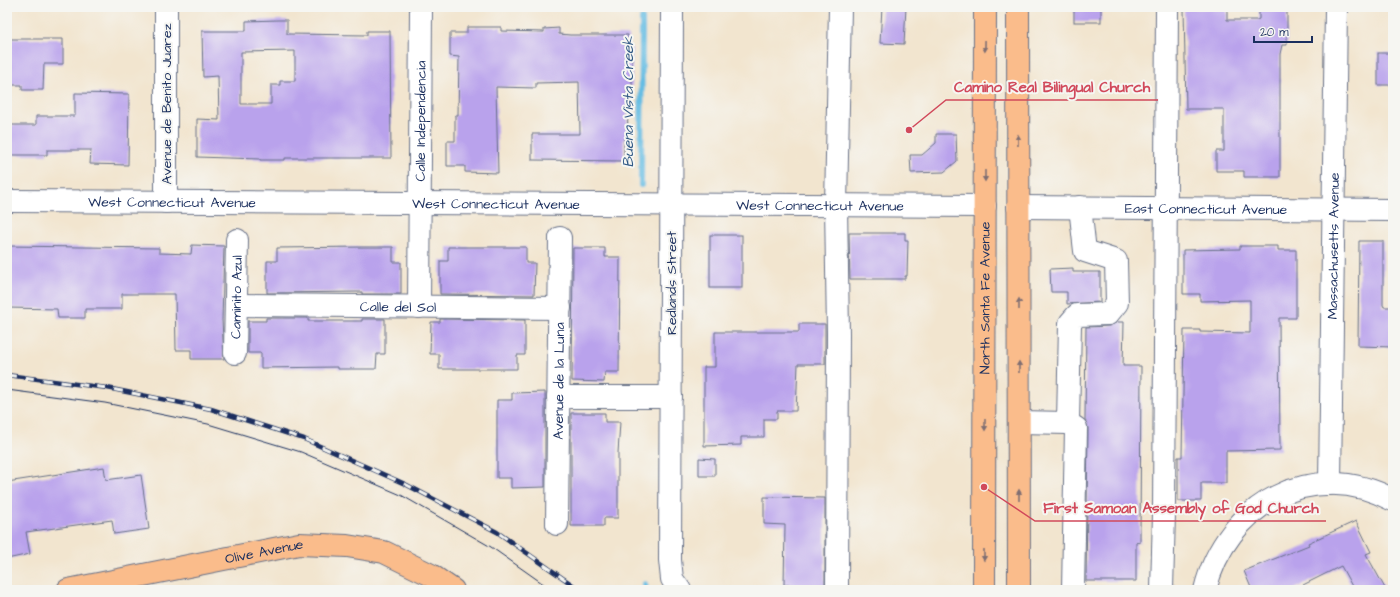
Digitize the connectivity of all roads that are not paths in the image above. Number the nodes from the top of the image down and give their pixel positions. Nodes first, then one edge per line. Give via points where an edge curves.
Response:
1 (166, 7) edge
2 (421, 7) edge
3 (672, 7) edge
4 (840, 7) edge
5 (985, 7) edge
6 (1018, 7) edge
7 (1167, 7) edge
8 (1336, 7) edge
9 (7, 201) edge
10 (166, 202) junction
11 (419, 203) junction
12 (672, 204) junction
13 (836, 205) junction
14 (985, 206) junction
15 (1018, 207) junction
16 (1080, 207) junction
17 (1165, 208) junction
18 (1334, 209) junction
19 (1393, 210) edge
20 (560, 238) dead end
21 (237, 240) dead end
22 (236, 305) junction
23 (419, 306) junction
24 (560, 308) junction
25 (235, 353) dead end
26 (558, 397) junction
27 (671, 397) junction
28 (1019, 422) junction
29 (1068, 423) junction
30 (1330, 484) junction
31 (1393, 500) edge
32 (557, 524) dead end
33 (68, 590) edge
34 (453, 590) edge
35 (680, 590) edge
36 (837, 590) edge
37 (984, 590) edge
38 (1019, 590) edge
39 (1074, 590) edge
40 (1162, 590) edge
41 (1205, 590) edge

1 - 10 street, Avenue de Benito Juarez
2 - 11 street, Calle Independencia
3 - 12 street, Redlands Street
4 - 13 street
5 -> 14 main road, North Santa Fe Avenue
15 -> 6 main road
7 - 17 street
8 - 18 street, Massachusetts Avenue
9 - 10 street, West Connecticut Avenue
10 - 11 street, West Connecticut Avenue
11 - 12 street, West Connecticut Avenue
11 - 23 street, Calle Independencia
12 - 13 street, West Connecticut Avenue
12 - 27 street, Redlands Street
13 - 14 street, West Connecticut Avenue
13 - 36 street
14 -> 37 main road, North Santa Fe Avenue
15 - 16 street, East Connecticut Avenue
28 -> 15 main road
16 - 17 street, East Connecticut Avenue
16 - 29 street via 1085,251 1116,261 1117,303 1108,314 1078,314 1070,323
17 - 18 street, East Connecticut Avenue
17 - 40 street
18 - 19 street, East Connecticut Avenue
18 - 30 street, Massachusetts Avenue
20 - 24 street, Avenue de la Luna
21 - 22 street, Caminito Azul
22 - 23 street, Calle del Sol
22 - 25 street, Caminito Azul
23 - 24 street, Calle del Sol
24 - 26 street, Avenue de la Luna
26 - 27 street
26 - 32 street, Avenue de la Luna
27 - 35 street, Redlands Street via 670,560 672,579
28 - 29 street
38 -> 28 main road
29 - 39 street via 1076,428
30 - 31 street via 1356,486
30 - 41 street via 1308,486 1287,492 1249,515 1233,530 1220,548
33 - 34 main road, Olive Avenue via 300,544 347,546 384,552 431,575

